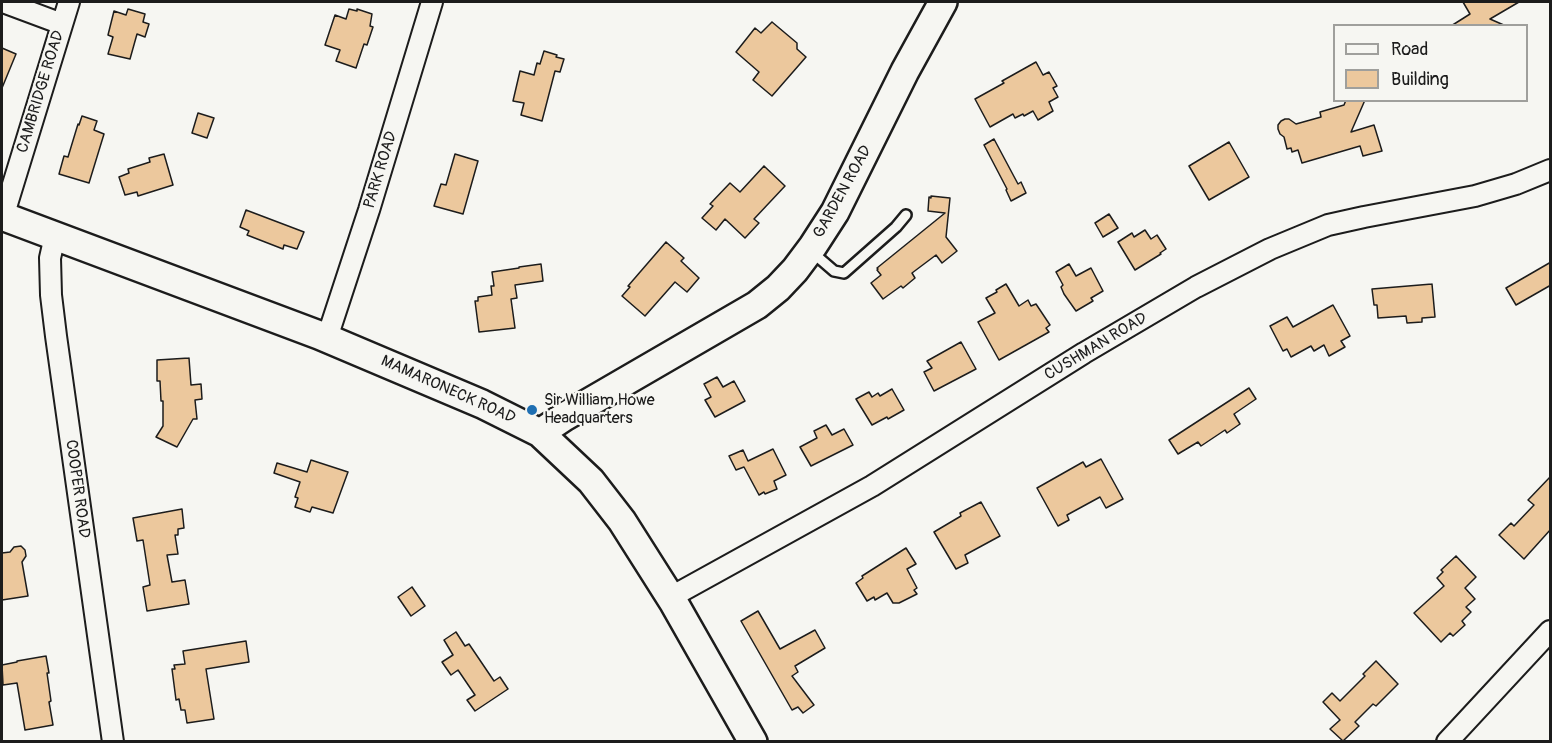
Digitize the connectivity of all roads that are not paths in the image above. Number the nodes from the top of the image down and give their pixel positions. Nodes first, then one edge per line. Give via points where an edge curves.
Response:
1 (3, 2) edge
2 (69, 2) edge
3 (432, 2) edge
4 (943, 2) edge
5 (62, 24) junction
6 (1551, 170) edge
7 (906, 215) dead end
8 (2, 217) edge
9 (55, 236) junction
10 (810, 250) junction
11 (327, 338) junction
12 (540, 433) junction
13 (671, 597) junction
14 (1551, 631) edge
15 (113, 741) edge
16 (753, 741) edge
17 (1447, 741) edge

1 - 5 street
2 - 5 street, CAMBRIDGE ROAD
3 - 11 street, PARK ROAD
4 - 10 street, GARDEN ROAD via 835,212
5 - 8 street, CAMBRIDGE ROAD
6 - 13 street, CUSHMAN ROAD via 1493,192 1328,225 1270,249 1084,353 872,486
7 - 10 lane via 844,273 834,270
8 - 9 street, MAMARONECK ROAD
9 - 11 street, MAMARONECK ROAD
9 - 15 street, COOPER ROAD via 50,258 51,295
10 - 12 street, GARDEN ROAD via 757,306
11 - 12 street, MAMARONECK ROAD
12 - 13 street, MAMARONECK ROAD via 608,501
13 - 16 street, MAMARONECK ROAD
14 - 17 street

